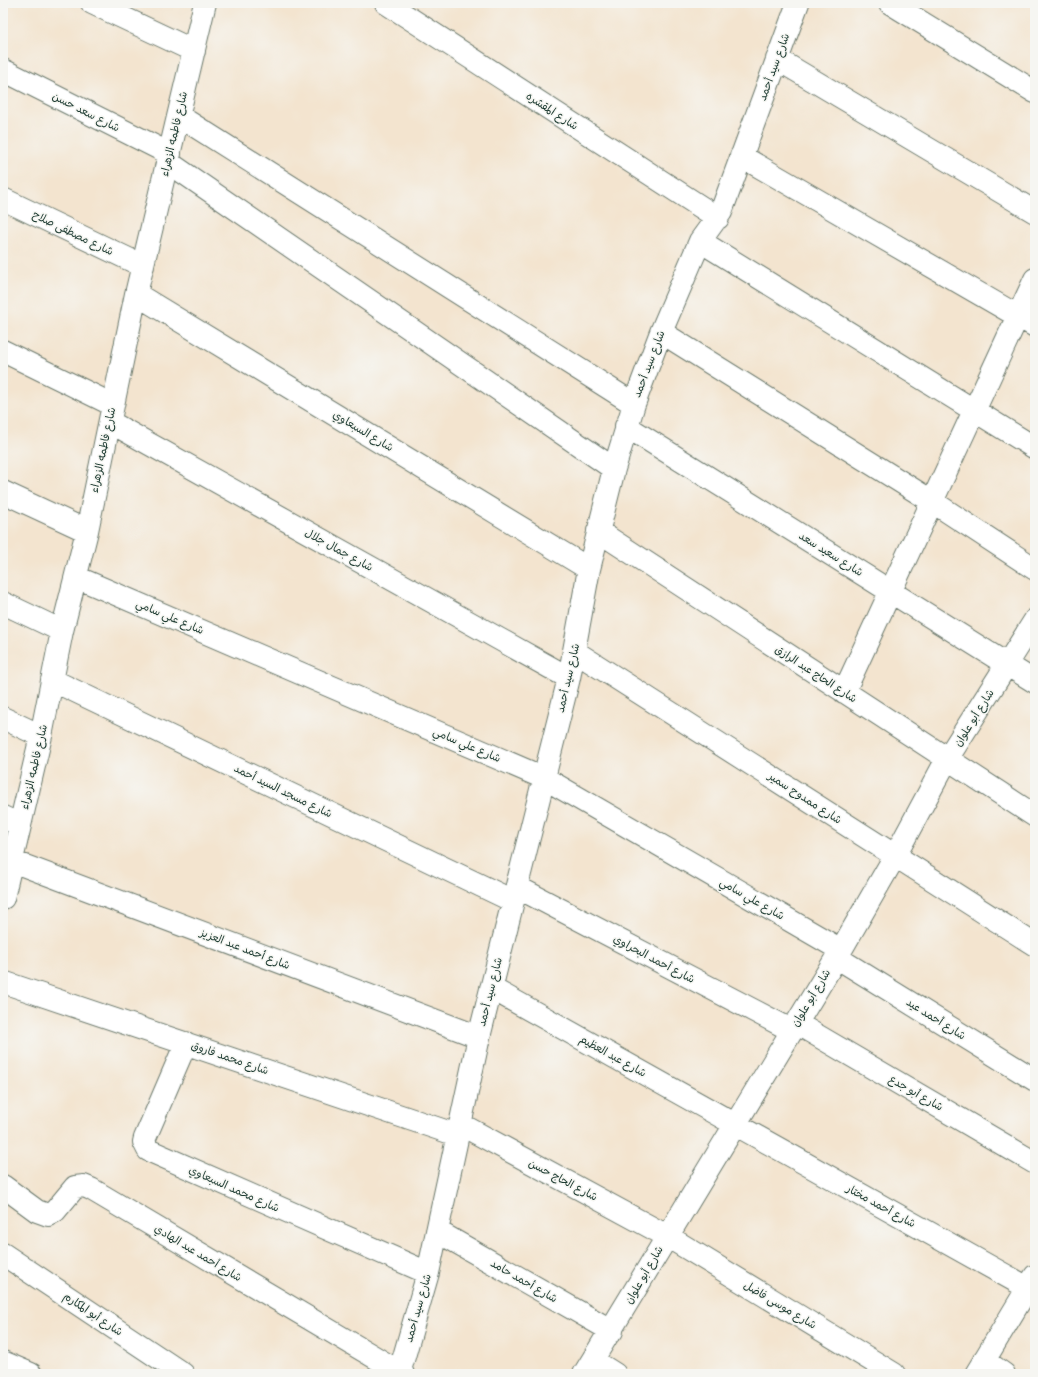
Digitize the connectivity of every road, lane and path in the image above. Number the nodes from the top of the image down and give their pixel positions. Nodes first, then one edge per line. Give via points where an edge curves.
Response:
1 (92, 3) edge
2 (205, 3) edge
3 (386, 3) edge
4 (890, 3) edge
5 (792, 6) edge
6 (194, 51) junction
7 (777, 58) junction
8 (3, 70) edge
9 (1035, 92) edge
10 (179, 116) junction
11 (742, 156) junction
12 (169, 158) junction
13 (3, 199) edge
14 (1035, 212) edge
15 (718, 218) junction
16 (700, 241) junction
17 (143, 266) junction
18 (1035, 279) edge
19 (136, 294) junction
20 (1026, 321) edge
21 (660, 332) junction
22 (3, 351) edge
23 (634, 404) junction
24 (974, 411) junction
25 (111, 414) junction
26 (626, 426) junction
27 (1035, 448) edge
28 (614, 469) junction
29 (3, 492) edge
30 (933, 502) junction
31 (87, 531) junction
32 (598, 531) junction
33 (590, 569) junction
34 (1035, 569) edge
35 (76, 577) junction
36 (891, 592) junction
37 (3, 603) edge
38 (1035, 620) edge
39 (62, 631) junction
40 (574, 651) junction
41 (1007, 665) junction
42 (569, 678) junction
43 (52, 680) junction
44 (1035, 682) edge
45 (844, 692) junction
46 (3, 718) edge
47 (41, 736) junction
48 (947, 759) junction
49 (544, 778) junction
50 (1035, 816) edge
51 (12, 821) edge
52 (895, 856) junction
53 (12, 861) junction
54 (515, 894) junction
55 (3, 898) edge
56 (1035, 945) edge
57 (838, 954) junction
58 (3, 982) edge
59 (491, 988) junction
60 (794, 1027) junction
61 (479, 1037) junction
62 (186, 1043) junction
63 (1035, 1080) edge
64 (735, 1124) junction
65 (459, 1130) junction
66 (1035, 1163) edge
67 (3, 1186) edge
68 (437, 1231) junction
69 (666, 1236) junction
70 (3, 1254) edge
71 (428, 1273) junction
72 (1032, 1282) edge
73 (612, 1331) junction
74 (3, 1362) edge
75 (589, 1367) edge
76 (980, 1367) edge
77 (400, 1373) edge
78 (31, 1374) edge
79 (182, 1374) edge
80 (615, 1374) edge
81 (894, 1374) edge
82 (1004, 1374) edge

1 - 6 street
2 - 6 street, شارع فاطمه الزهراء
3 - 15 street, شارع المقشره
4 - 9 street
5 - 7 street, شارع سيد أحمد
6 - 10 street, شارع فاطمه الزهراء
7 - 11 street, شارع سيد أحمد
7 - 14 street
8 - 12 street, شارع سعد حسن
10 - 12 street, شارع فاطمه الزهراء
10 - 23 street
11 - 15 street, شارع سيد أحمد
11 - 20 street
12 - 17 street, شارع فاطمه الزهراء
12 - 28 street, شارع سعد حسن
13 - 17 street, شارع مصطفى صلاح
15 - 16 street, شارع سيد أحمد
16 - 21 street, شارع سيد أحمد
16 - 24 street
17 - 19 street, شارع فاطمه الزهراء
18 - 20 street
19 - 25 street, شارع فاطمه الزهراء
19 - 33 street, شارع السبعاوي
20 - 24 street
21 - 23 street, شارع سيد أحمد
21 - 30 street
22 - 25 street, شارع جمال جلال
23 - 26 street, شارع سيد أحمد
24 - 27 street
24 - 30 street
25 - 31 street, شارع فاطمه الزهراء
25 - 42 street, شارع جمال جلال
26 - 28 street, شارع سيد أحمد
26 - 36 street, شارع سعيد سعد
28 - 32 street, شارع سيد أحمد
29 - 31 street
30 - 34 street
30 - 36 street
31 - 35 street, شارع فاطمه الزهراء
32 - 33 street, شارع سيد أحمد
32 - 45 street, شارع الحاج عبد الرازق
33 - 40 street, شارع سيد أحمد
35 - 39 street, شارع فاطمه الزهراء
35 - 49 street, شارع علي سامي
36 - 41 street, شارع سعيد سعد
36 - 45 street
37 - 39 street
38 - 41 street, شارع أبو علوان
39 - 43 street, شارع فاطمه الزهراء
40 - 42 street, شارع سيد أحمد
40 - 52 street, شارع ممدوح سمير
41 - 44 street, شارع سعيد سعد
41 - 48 street, شارع أبو علوان
42 - 49 street, شارع سيد أحمد
43 - 47 street, شارع فاطمه الزهراء
43 - 54 street, شارع مسجد السيد أحمد
45 - 48 street, شارع الحاج عبد الرازق
46 - 47 street
47 - 51 street, شارع فاطمه الزهراء
48 - 50 street, شارع الحاج عبد الرازق
48 - 52 street, شارع أبو علوان
49 - 54 street, شارع سيد أحمد
49 - 57 street, شارع علي سامي
51 - 53 street, شارع فاطمه الزهراء
52 - 56 street, شارع ممدوح سمير
52 - 57 street, شارع أبو علوان
53 - 55 street, شارع فاطمه الزهراء
53 - 61 street, شارع أحمد عبد العزيز
54 - 59 street, شارع سيد أحمد
54 - 60 street, شارع أحمد البحراوي
57 - 60 street, شارع أبو علوان
57 - 63 street, شارع أحمد عيد
58 - 62 street, شارع محمد فاروق
59 - 61 street, شارع سيد أحمد
59 - 64 street, شارع عبد العظيم
60 - 64 street, شارع أبو علوان
60 - 66 street, شارع أبو جدع
61 - 65 street, شارع سيد أحمد
62 - 65 street, شارع محمد فاروق
62 - 71 street, شارع محمد السبعاوي via 145,1138 148,1150
64 - 69 street, شارع أبو علوان
64 - 72 street, شارع أحمد مختار
65 - 68 street, شارع سيد أحمد
65 - 69 street, شارع الحاج حسن
67 - 77 street, شارع أحمد عبد الهادي via 37,1211 48,1215 55,1211 75,1187 84,1186 91,1189
68 - 71 street, شارع سيد أحمد
68 - 73 street, شارع أحمد حامد
69 - 73 street, شارع أبو علوان
69 - 81 street, شارع موسى فاضل
70 - 79 street, شارع أبو المكارم
71 - 77 street, شارع سيد أحمد
72 - 76 street
73 - 75 street, شارع أبو علوان
74 - 78 street
75 - 80 street
76 - 82 street

